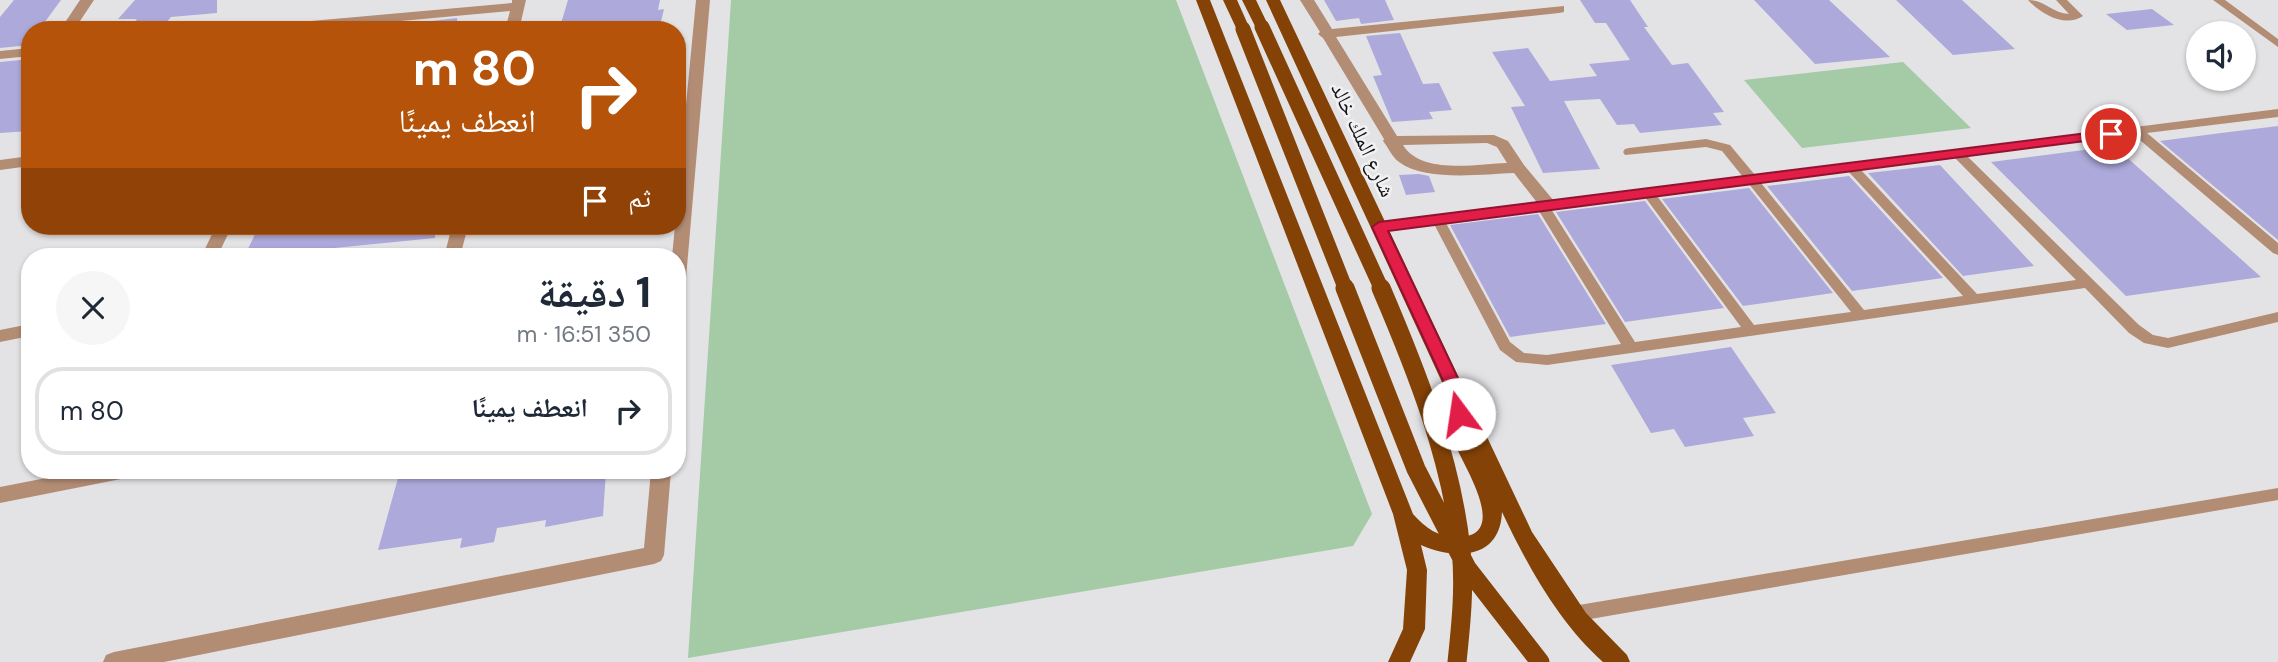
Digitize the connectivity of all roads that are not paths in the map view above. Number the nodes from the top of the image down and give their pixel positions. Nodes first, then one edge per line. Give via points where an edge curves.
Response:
1 (87, 0) edge
2 (703, 0) edge
3 (1203, 0) edge
4 (1230, 0) edge
5 (1250, 0) edge
6 (1273, 0) edge
7 (1307, 0) edge
8 (1551, 0) edge
9 (2033, 0) edge
10 (2061, 0) edge
11 (2218, 0) edge
12 (518, 3) edge
13 (73, 21) edge
14 (343, 21) edge
15 (514, 21) edge
16 (1325, 34) junction
17 (2278, 44) edge
18 (21, 53) edge
19 (0, 55) edge
20 (2278, 113) edge
21 (2137, 131) junction
22 (1390, 141) junction
23 (1629, 152) dead end
24 (1957, 153) junction
25 (21, 162) edge
26 (0, 165) edge
27 (1851, 167) junction
28 (1518, 168) junction
29 (1751, 179) junction
30 (686, 190) edge
31 (1648, 192) junction
32 (1545, 205) junction
33 (1438, 219) junction
34 (1379, 227) junction
35 (2278, 250) edge
36 (2087, 282) junction
37 (1973, 299) junction
38 (1861, 315) junction
39 (2278, 317) edge
40 (1751, 331) junction
41 (21, 332) edge
42 (0, 336) edge
43 (1631, 348) junction
44 (1456, 391) junction
45 (81, 479) edge
46 (661, 479) edge
47 (2278, 494) edge
48 (0, 495) edge
49 (1403, 514) junction
50 (1573, 614) junction
51 (114, 662) edge
52 (1399, 662) edge
53 (1457, 662) edge
54 (1540, 662) edge
55 (1619, 662) edge

1 - 13 street
2 - 30 street
3 - 49 main road
4 - 54 main road, bridge via 1416,469 1467,568
5 - 53 main road, bridge via 1411,353 1437,435 1461,534
6 - 34 main road, شارع الملك خالد
7 - 16 street
8 - 16 street via 1559,9
9 - 10 lane via 2053,16 2078,16
11 - 17 lane
12 - 14 street
12 - 15 street
16 - 22 street
18 - 19 street
20 - 21 lane
21 - 24 lane
21 - 35 lane
22 - 28 street via 1403,159 1415,165
22 - 28 street via 1489,138 1503,144
23 - 29 lane via 1716,144 1726,148
24 - 27 lane
24 - 36 lane
25 - 26 street
27 - 29 lane
27 - 37 lane
28 - 32 street
29 - 31 lane
29 - 38 lane
31 - 32 lane
31 - 40 lane
32 - 33 lane
32 - 43 lane
33 - 34 lane
33 - 43 lane via 1505,346 1521,358 1547,360
34 - 44 main road, شارع الملك خالد
36 - 37 lane
36 - 39 lane via 2134,329 2149,339 2168,343
37 - 38 lane
38 - 40 lane
40 - 43 lane
41 - 42 street
44 - 49 main road via 1462,437 1491,503 1493,521 1478,542 1439,546 1413,532
44 - 50 main road, شارع الملك خالد via 1524,537
45 - 48 street
46 - 51 street via 654,555
47 - 50 lane
49 - 52 main road via 1417,570 1414,629
50 - 55 main road, شارع الملك خالد

